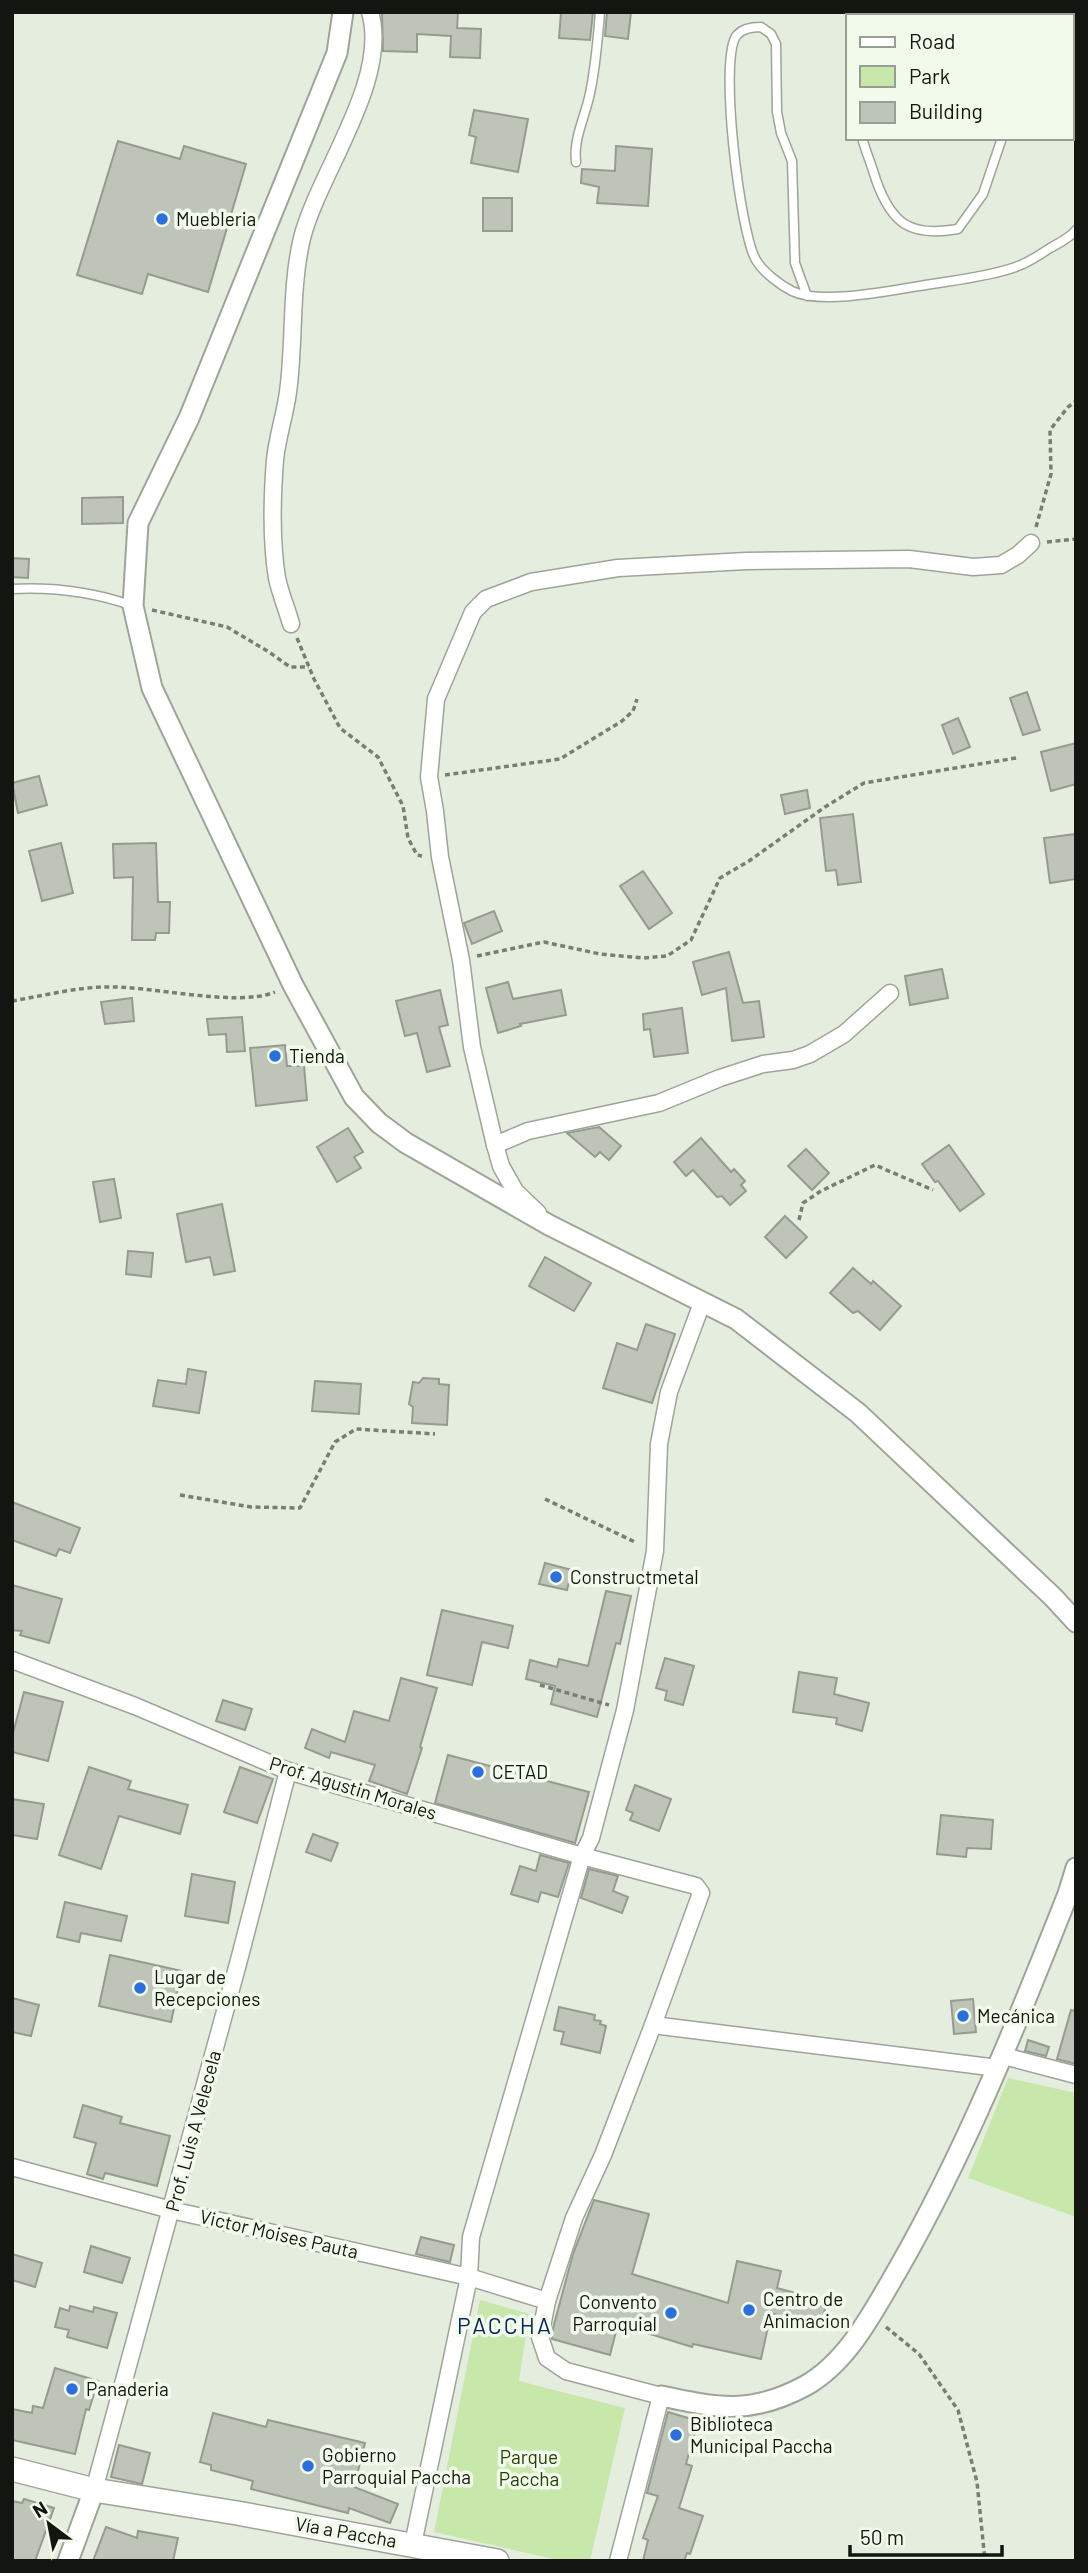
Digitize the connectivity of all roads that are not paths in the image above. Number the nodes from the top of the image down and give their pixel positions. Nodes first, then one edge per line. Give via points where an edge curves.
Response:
1 (343, 12) edge
2 (370, 12) edge
3 (600, 12) edge
4 (863, 140) edge
5 (1001, 140) edge
6 (576, 162) dead end
7 (1076, 230) edge
8 (807, 296) junction
9 (1031, 543) road end
10 (12, 589) edge
11 (133, 606) junction
12 (291, 624) road end
13 (890, 993) dead end
14 (495, 1145) junction
15 (549, 1224) junction
16 (702, 1303) junction
17 (1076, 1622) edge
18 (12, 1660) edge
19 (288, 1771) junction
20 (582, 1856) junction
21 (1076, 1868) edge
22 (653, 2025) junction
23 (1001, 2062) junction
24 (1076, 2075) edge
25 (12, 2167) edge
26 (171, 2210) junction
27 (469, 2277) junction
28 (547, 2301) junction
29 (661, 2396) junction
30 (12, 2469) edge
31 (94, 2490) junction
32 (413, 2544) junction
33 (68, 2561) edge
34 (497, 2561) edge
35 (618, 2561) edge

1 - 11 street via 337,53 189,418 138,523
2 - 12 street via 370,67 357,109 313,201 294,282 288,392 275,459 274,529 277,578
3 - 6 lane via 591,91 579,127
4 - 5 lane via 882,196 895,218 911,229 934,233 958,229 983,194
7 - 8 lane via 1020,266 946,282 831,298
8 - 8 lane via 795,263 792,160 777,112 775,44 761,27 750,27 737,35 732,48 731,78 732,125 748,242 757,262 776,281
9 - 14 street via 1001,565 972,567 909,559 618,568 531,582 486,599 473,612 436,699 429,777 472,1046
10 - 11 lane via 104,596
11 - 15 street via 152,688 293,985 354,1097 406,1143
13 - 14 street via 844,1034 810,1054 763,1064 659,1103 528,1131
14 - 15 street via 515,1191
15 - 16 street
16 - 17 street via 736,1319 858,1413
16 - 20 street via 669,1392 659,1444 655,1551 625,1710 591,1838
18 - 19 street, Prof. Agustin Morales
19 - 20 street, Prof. Agustin Morales
19 - 26 street, Prof. Luis A Velecela
20 - 22 street, Prof. Agustin Morales via 695,1886 701,1893
20 - 27 street via 471,2237
21 - 23 street
22 - 23 street
22 - 28 street via 574,2218
23 - 24 street
23 - 29 street via 929,2216 871,2315 839,2358 807,2385 745,2408
25 - 26 street, Victor Moises Pauta
26 - 27 street, Victor Moises Pauta
26 - 31 street, Prof. Luis A Velecela
27 - 28 street, Victor Moises Pauta
27 - 32 street
28 - 29 street via 540,2337 547,2358 566,2371
29 - 35 street
30 - 31 main road, Vía a Paccha
31 - 32 main road, Vía a Paccha
31 - 33 street
32 - 34 main road, Vía a Paccha

